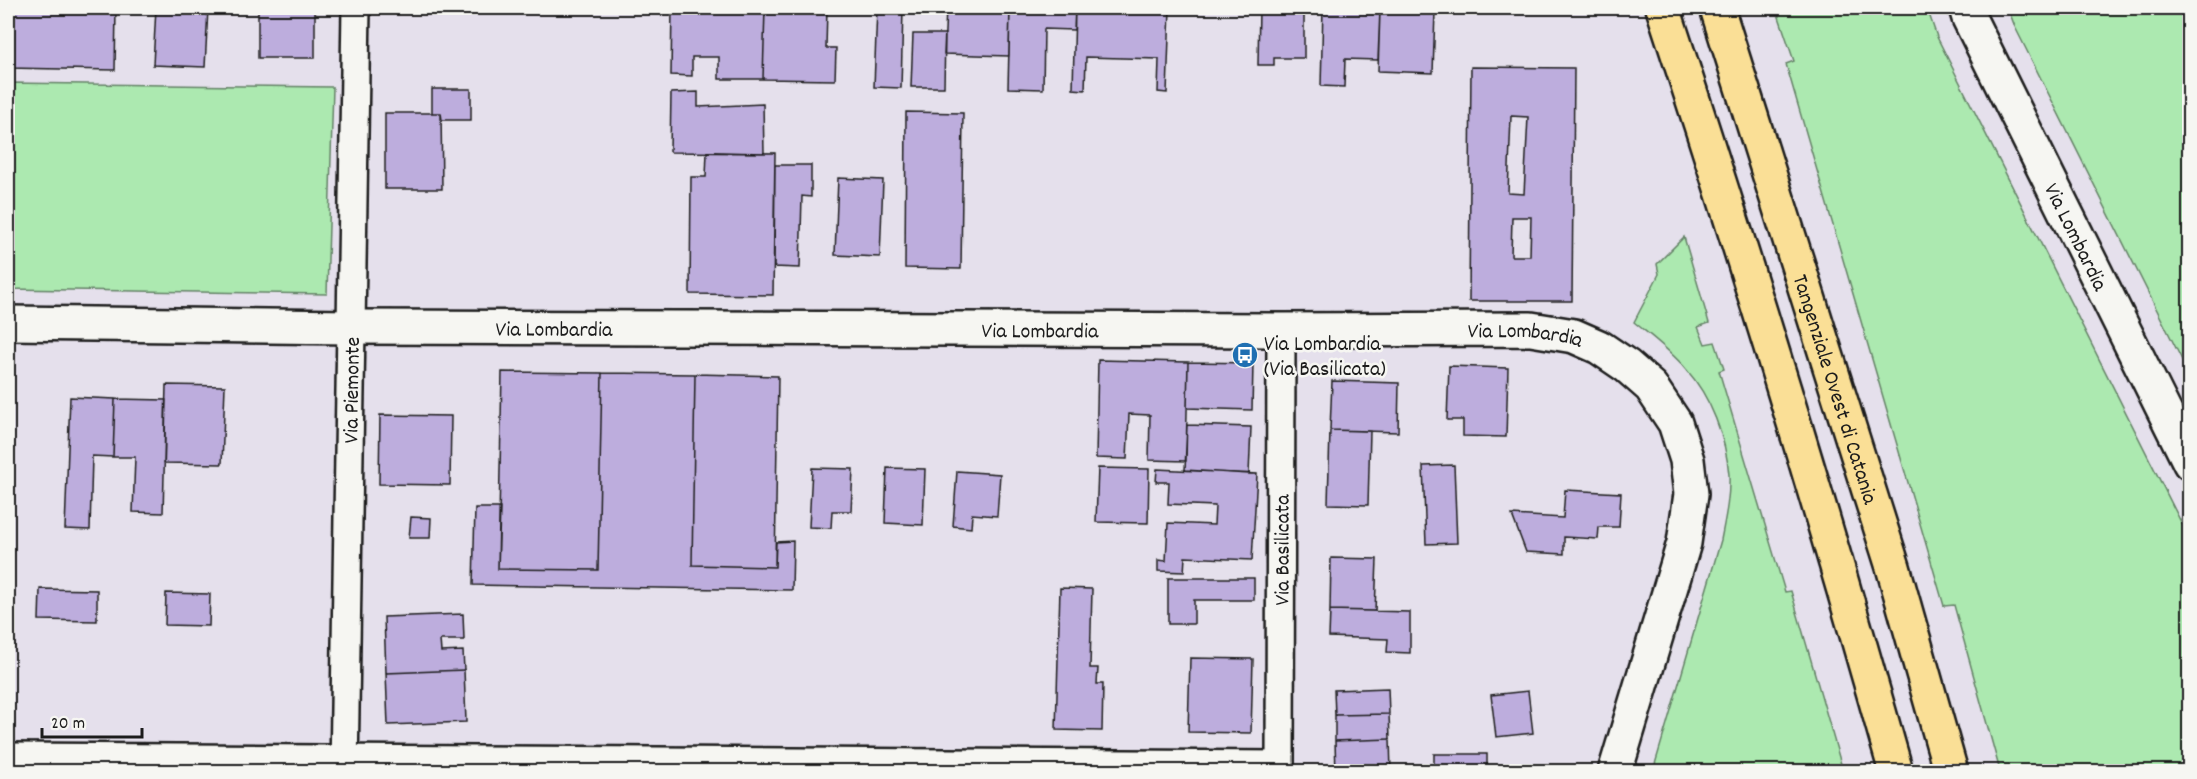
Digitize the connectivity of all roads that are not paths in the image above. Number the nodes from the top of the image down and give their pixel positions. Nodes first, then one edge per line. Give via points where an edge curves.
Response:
1 (356, 8) edge
2 (1663, 8) edge
3 (1717, 8) edge
4 (1966, 8) edge
5 (8, 322) edge
6 (351, 327) junction
7 (1281, 330) junction
8 (2190, 463) edge
9 (8, 757) edge
10 (344, 765) edge
11 (1280, 768) edge
12 (1615, 771) edge
13 (1896, 771) edge
14 (1951, 771) edge

1 - 6 street, Via Piemonte
2 - 13 highway via 1741,247
3 - 14 highway, Tangenziale Ovest di Catania via 1893,567
4 - 8 street, Via Lombardia
5 - 6 street, Via Lombardia
6 - 7 street, Via Lombardia
6 - 10 street, Via Piemonte
7 - 11 street, Via Basilicata
7 - 12 street, Via Lombardia via 1531,328 1574,336 1599,347 1652,387 1675,423 1687,460 1691,494 1684,543
9 - 10 street
10 - 11 street

